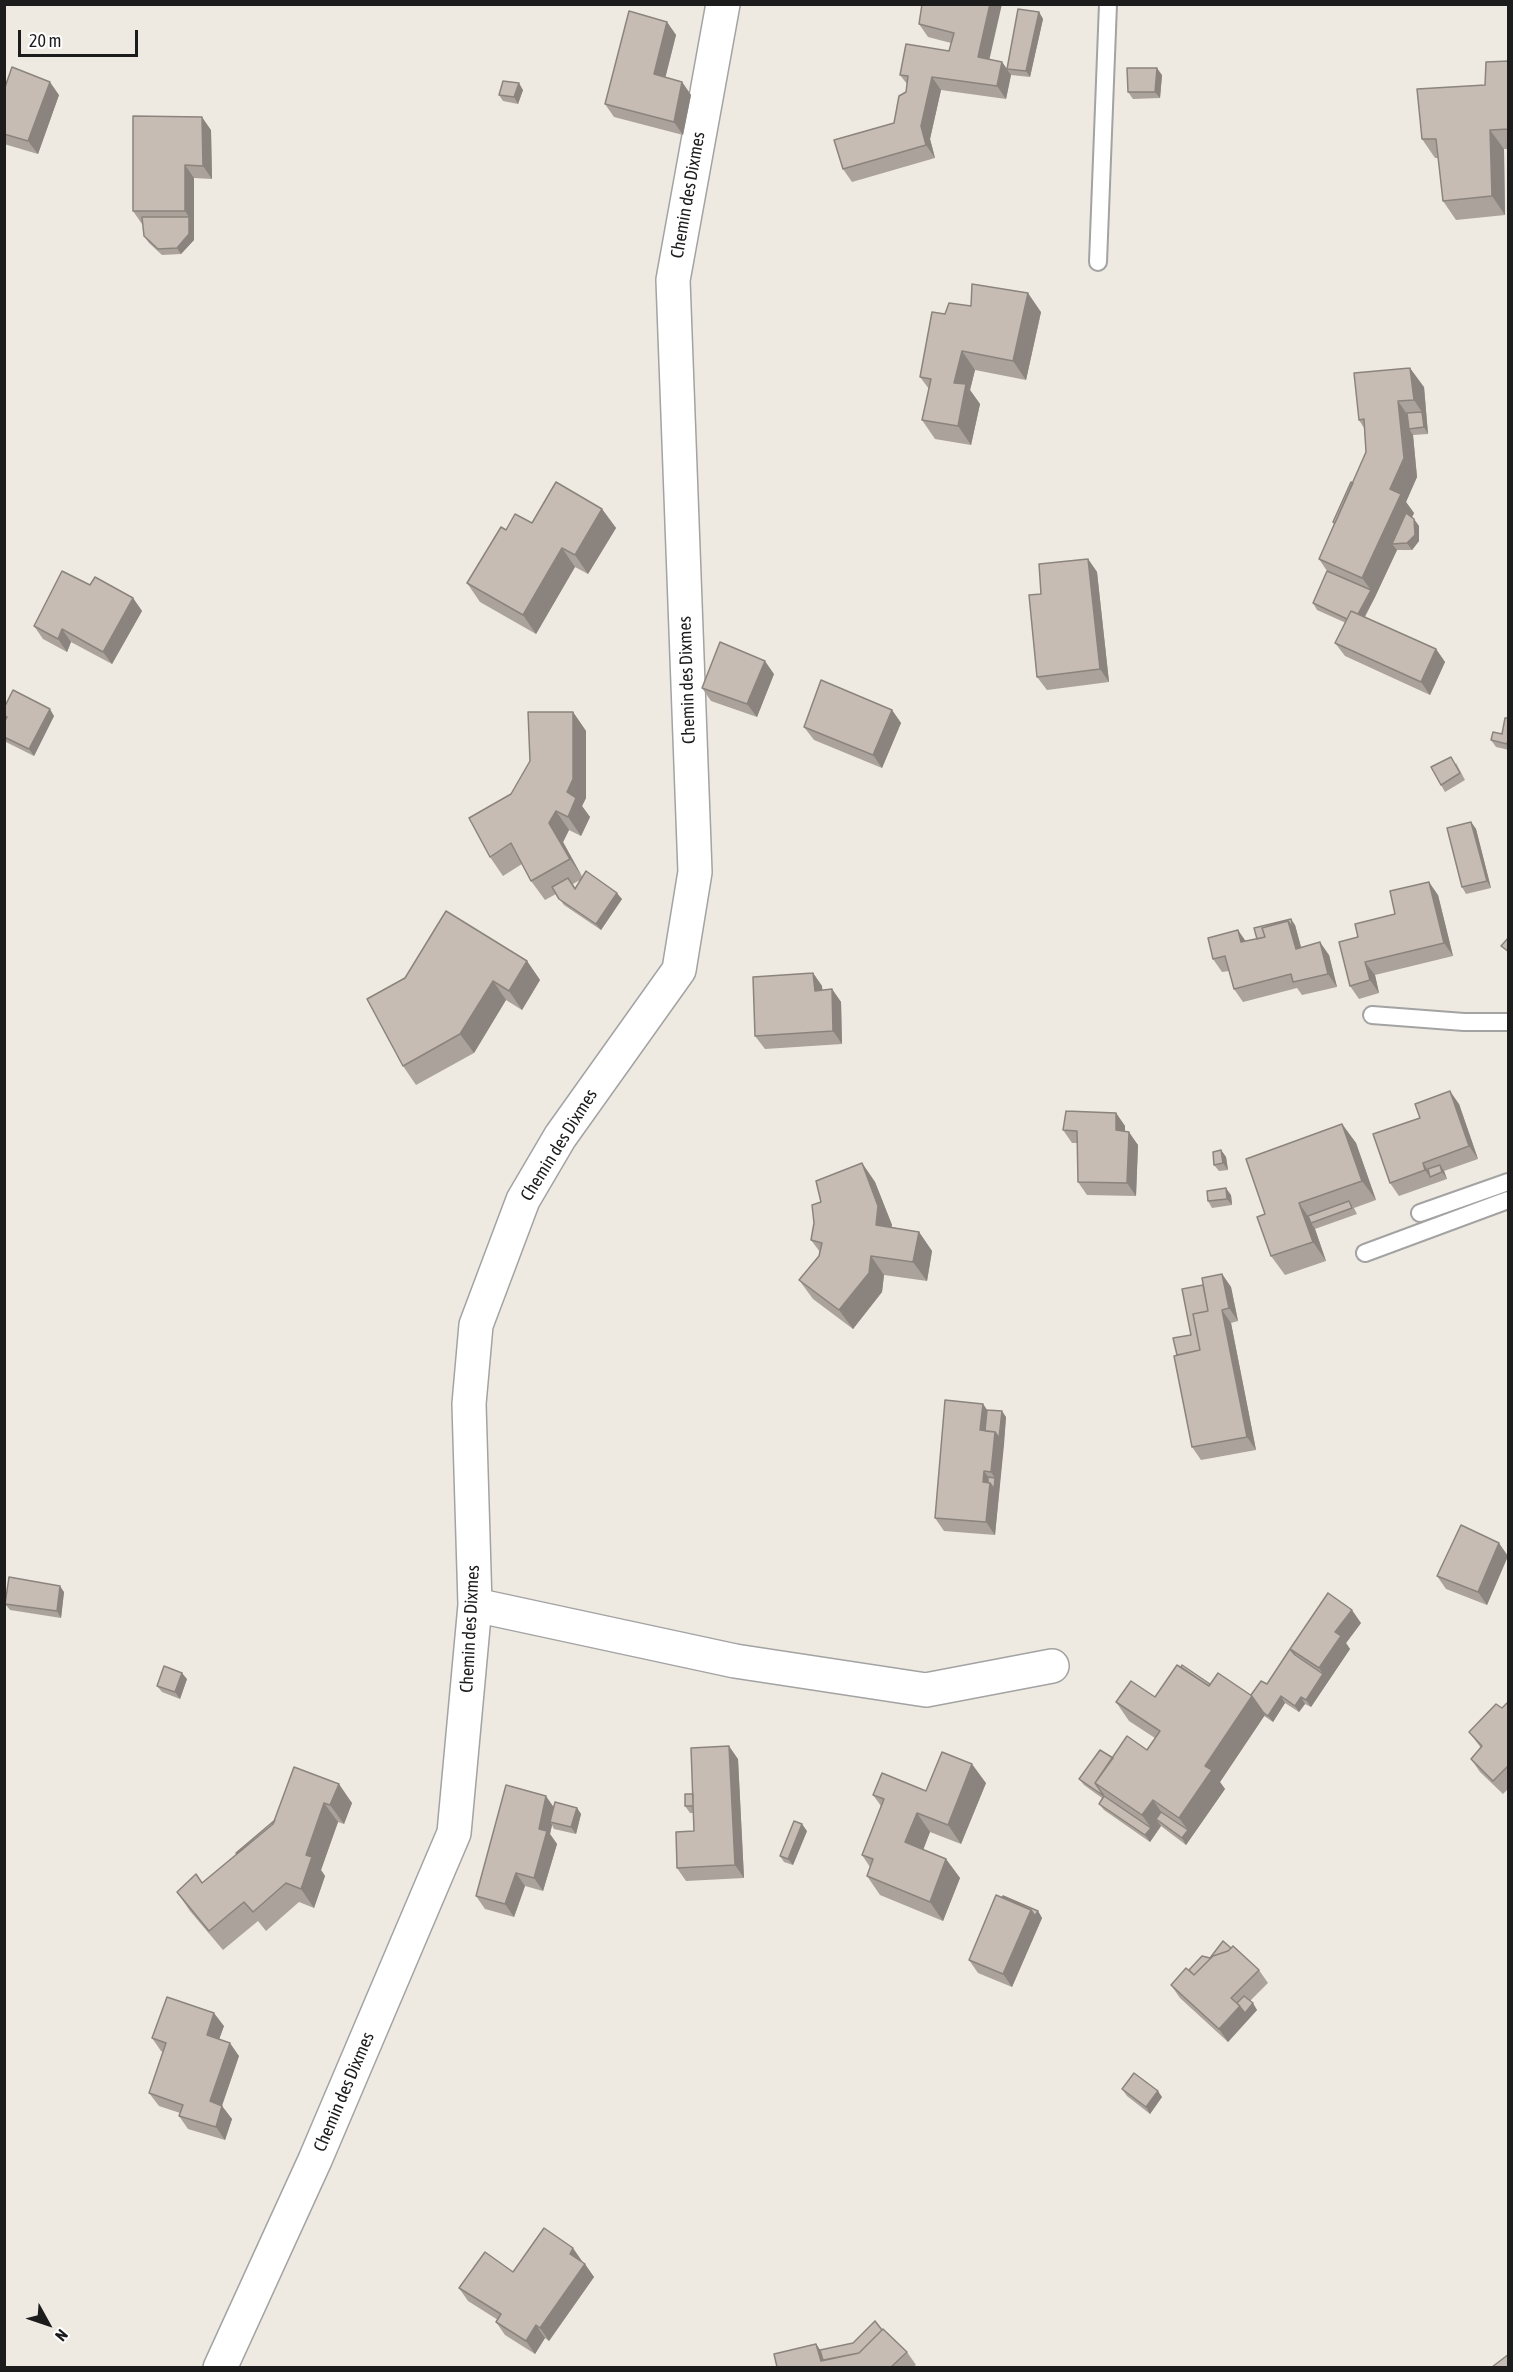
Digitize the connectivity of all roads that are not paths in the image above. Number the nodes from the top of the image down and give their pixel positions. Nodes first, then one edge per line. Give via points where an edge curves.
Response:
1 (723, 4) edge
2 (1108, 4) edge
3 (1098, 262) dead end
4 (1372, 1015) dead end
5 (1509, 1022) edge
6 (1509, 1182) edge
7 (1509, 1200) edge
8 (1420, 1213) dead end
9 (1365, 1253) dead end
10 (475, 1605) junction
11 (1052, 1666) dead end
12 (220, 2367) edge

1 - 10 street, Chemin des Dixmes via 673,280 695,872 679,970 560,1137 523,1200 476,1325 469,1404
2 - 3 lane
4 - 5 lane
6 - 8 lane
7 - 9 lane
10 - 11 street via 735,1661 926,1690
10 - 12 street, Chemin des Dixmes via 454,1833 315,2160

